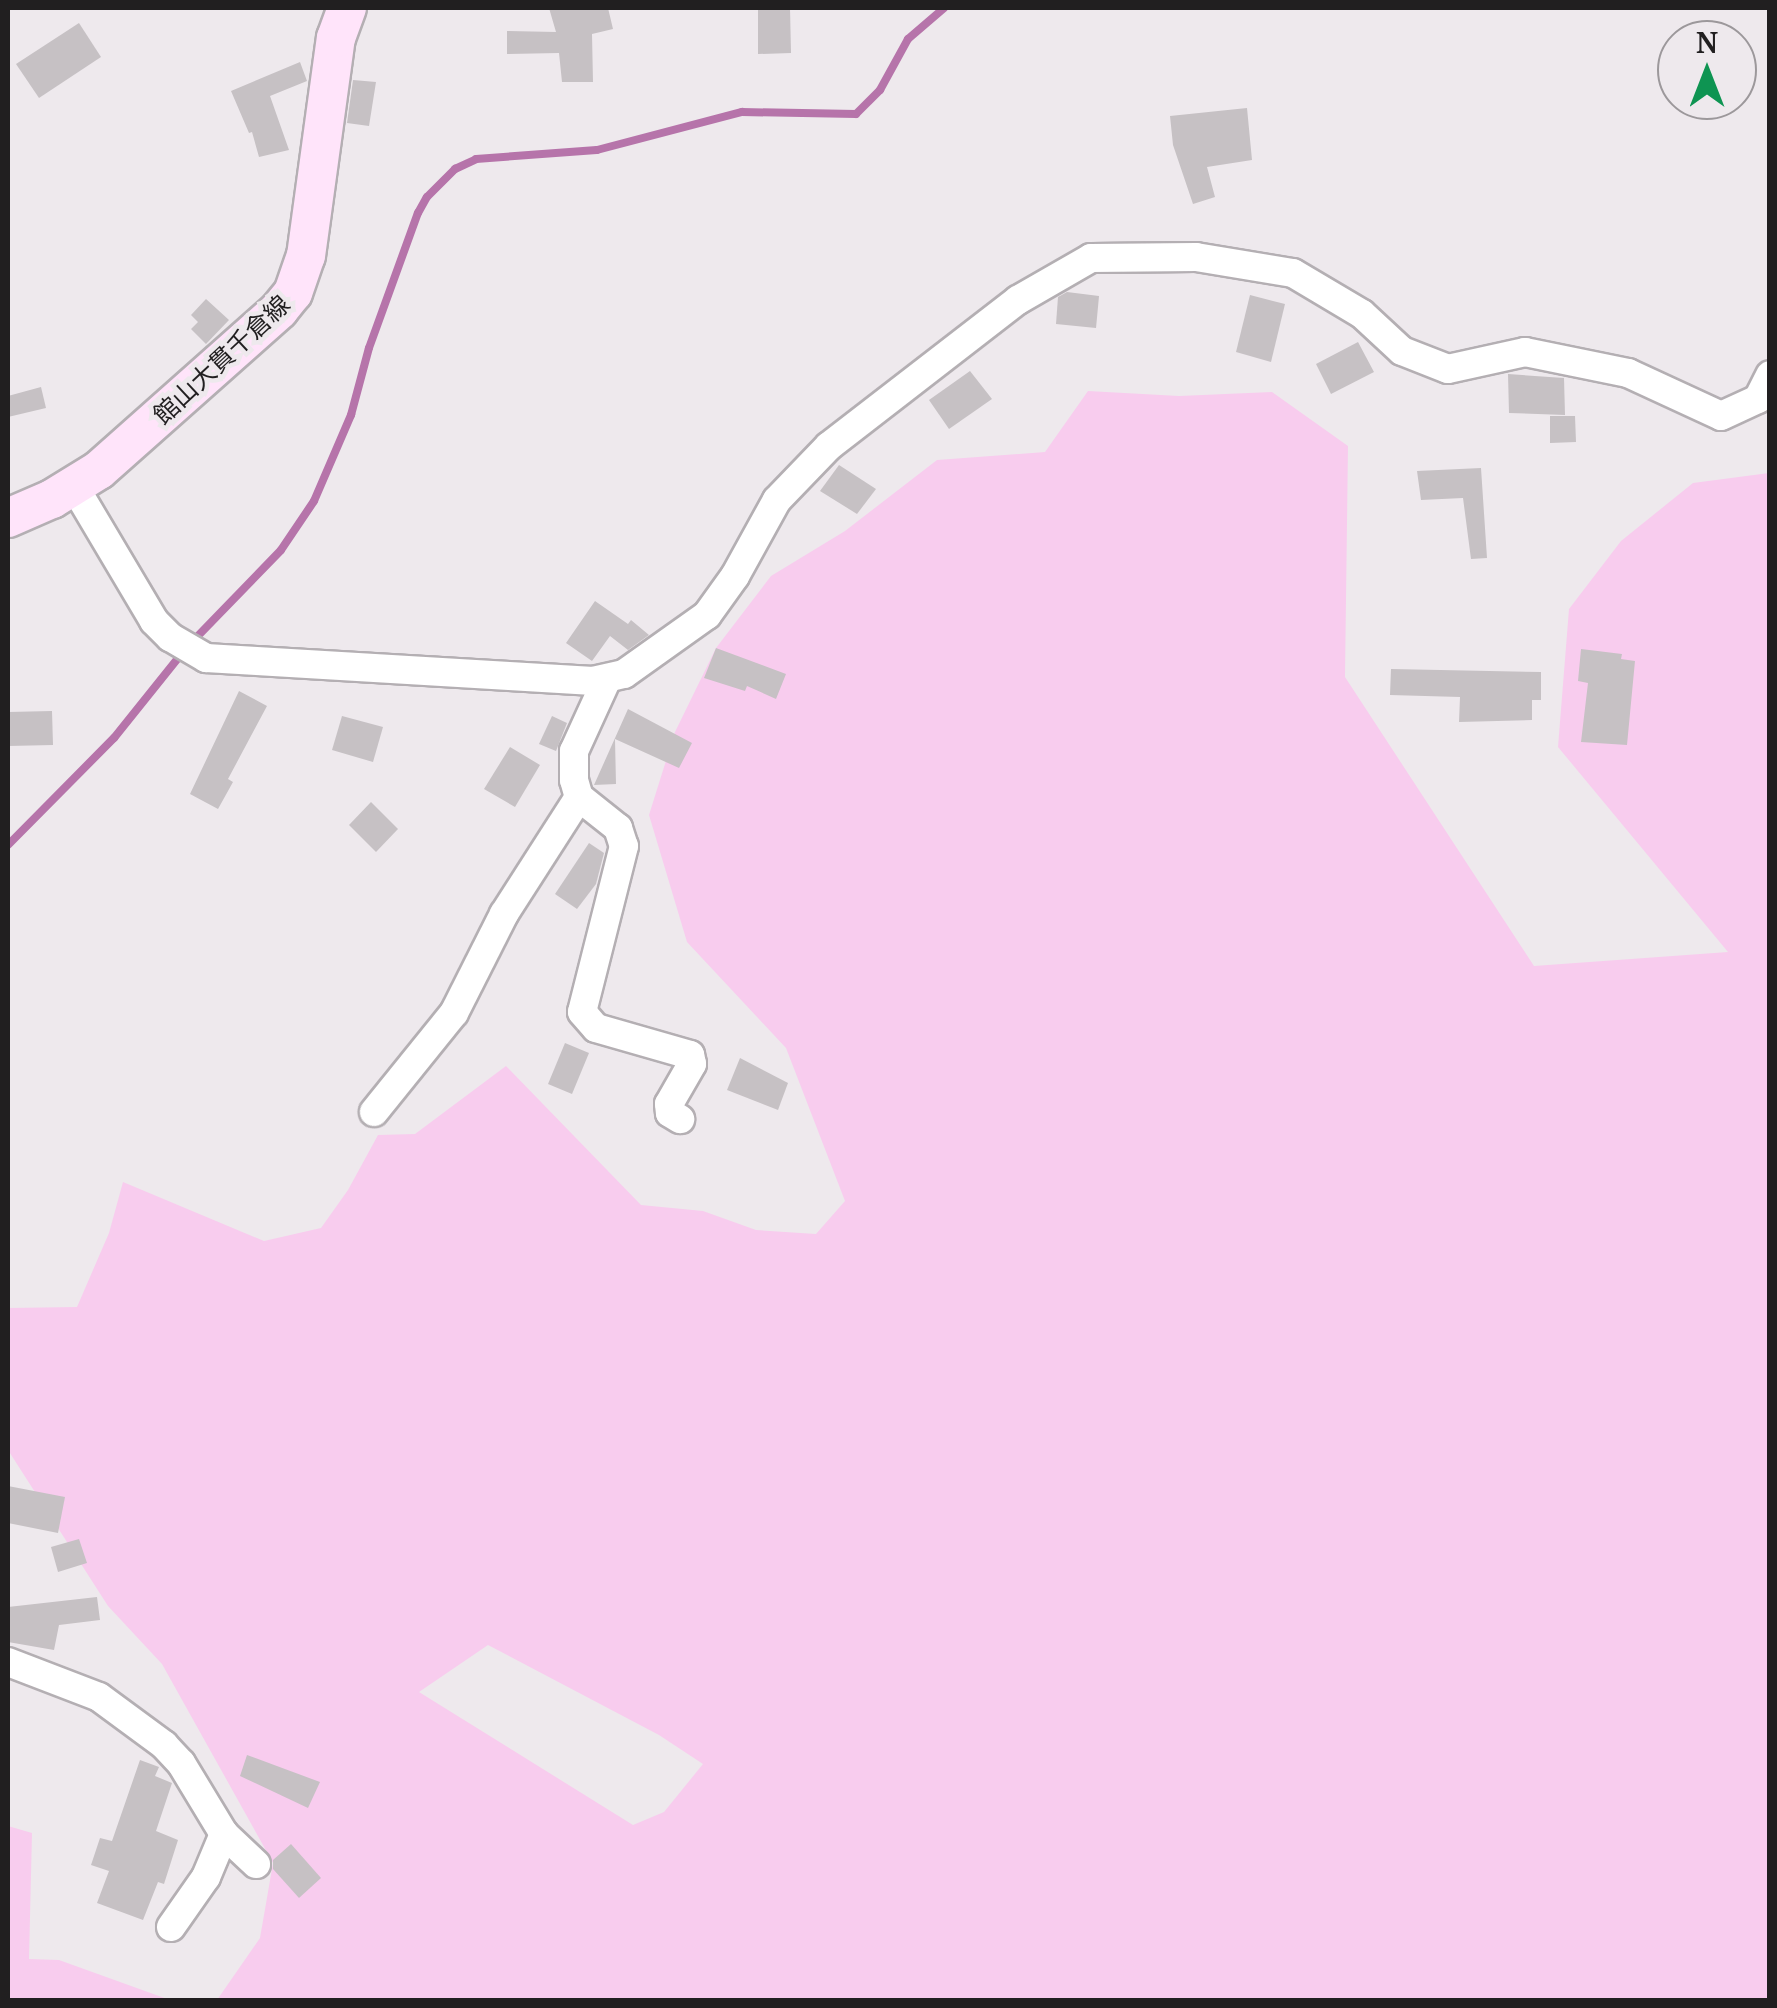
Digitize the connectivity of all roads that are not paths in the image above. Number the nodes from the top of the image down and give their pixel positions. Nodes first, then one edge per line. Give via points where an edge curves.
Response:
1 (347, 8) edge
2 (1770, 375) edge
3 (74, 486) junction
4 (8, 518) edge
5 (607, 679) junction
6 (580, 797) junction
7 (374, 1112) dead end
8 (680, 1119) dead end
9 (8, 1662) edge
10 (224, 1834) junction
11 (256, 1864) dead end
12 (170, 1926) dead end

1 - 3 main road, 館山大貫千倉線 via 336,38 306,256 293,294
2 - 5 street via 1758,398 1721,416 1628,374 1525,352 1448,368 1402,351 1362,314 1294,273 1196,257 1091,258 1018,300 810,462 777,500 707,615
3 - 4 main road, 館山大貫千倉線
3 - 5 street via 137,598 170,637 206,658
5 - 6 street via 574,751
6 - 7 street via 504,914 454,1013
6 - 8 street via 618,828 624,846 582,1012 596,1028 690,1054 692,1064 670,1104
9 - 10 street via 98,1697 164,1745
10 - 11 street
10 - 12 street via 206,1877

